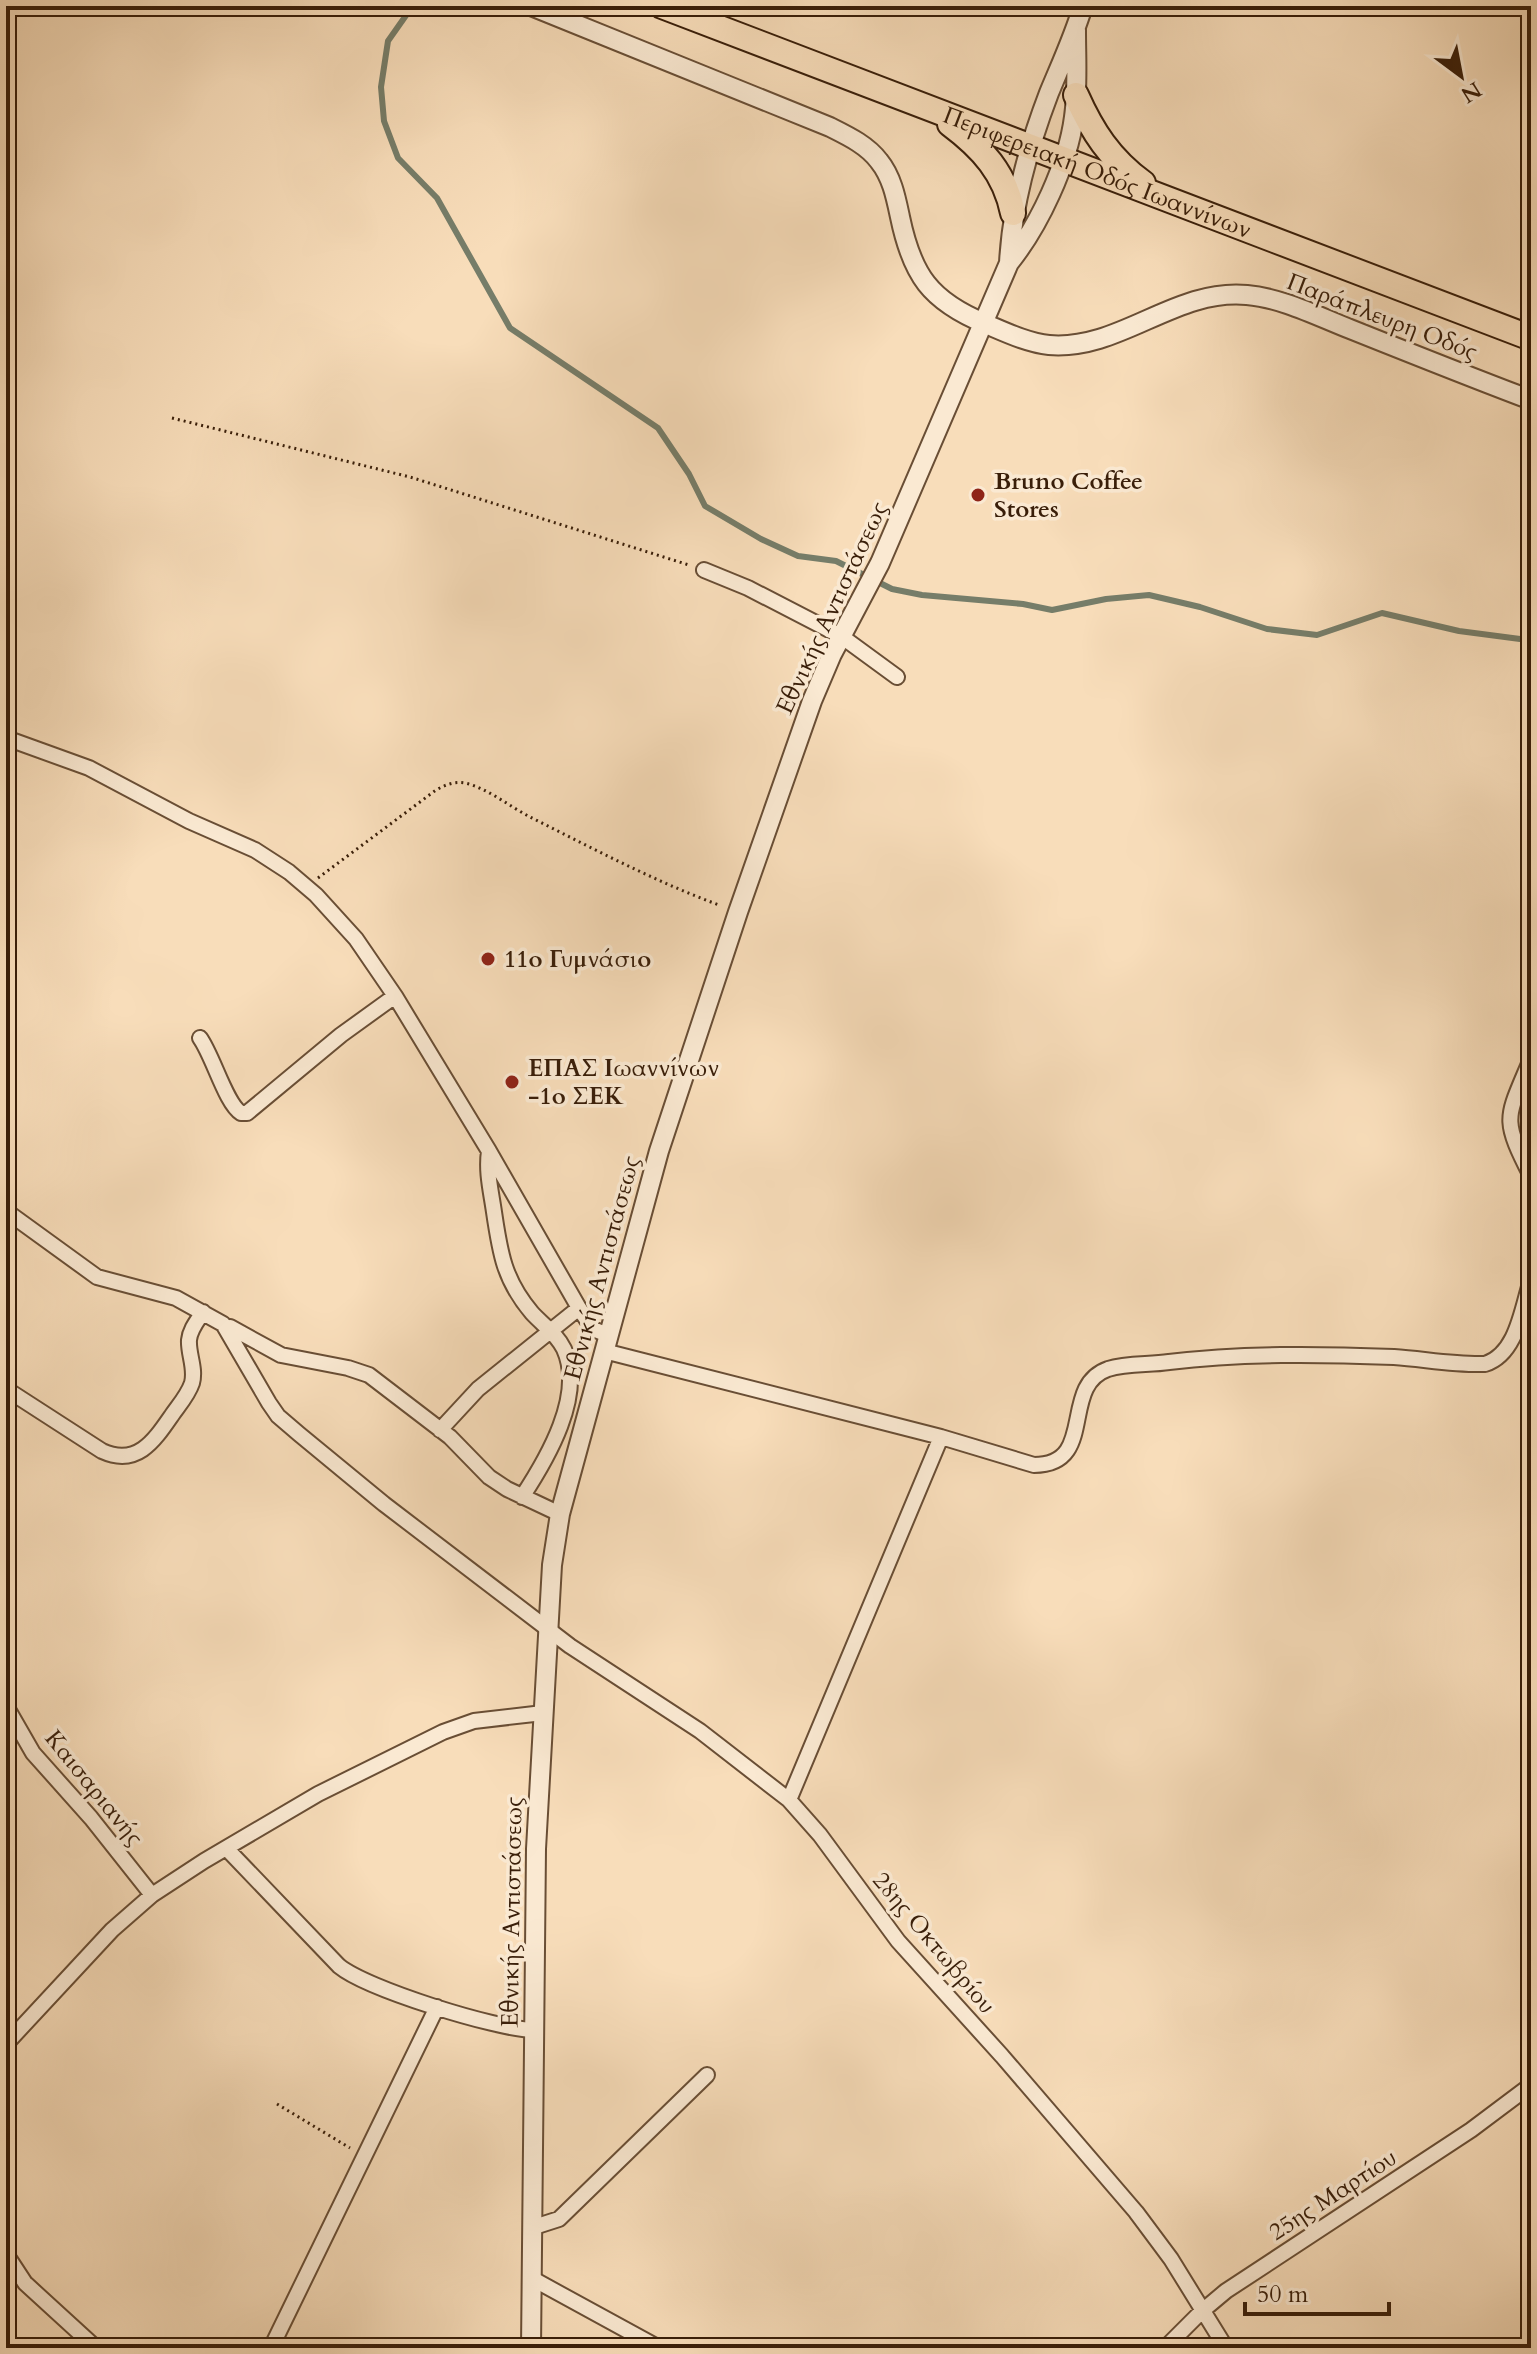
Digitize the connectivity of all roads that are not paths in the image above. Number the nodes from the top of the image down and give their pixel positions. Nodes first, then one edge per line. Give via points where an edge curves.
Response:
1 (531, 6) edge
2 (662, 6) edge
3 (1083, 6) edge
4 (1076, 30) junction
5 (1076, 95) junction
6 (929, 108) junction
7 (1031, 147) junction
8 (1062, 159) junction
9 (1160, 196) junction
10 (1013, 213) junction
11 (1009, 263) junction
12 (985, 324) junction
13 (1531, 338) edge
14 (1531, 400) edge
15 (704, 570) road end
16 (841, 636) junction
17 (897, 677) dead end
18 (6, 738) edge
19 (395, 996) junction
20 (200, 1038) dead end
21 (1531, 1059) edge
22 (489, 1151) junction
23 (1531, 1176) edge
24 (6, 1211) edge
25 (1531, 1280) edge
26 (579, 1308) junction
27 (203, 1312) junction
28 (223, 1324) junction
29 (551, 1331) junction
30 (606, 1343) junction
31 (6, 1389) edge
32 (440, 1430) junction
33 (941, 1437) junction
34 (522, 1497) junction
35 (560, 1514) junction
36 (548, 1629) junction
37 (6, 1706) edge
38 (543, 1713) junction
39 (789, 1800) junction
40 (226, 1848) junction
41 (152, 1895) junction
42 (437, 2007) junction
43 (533, 2030) junction
44 (6, 2044) edge
45 (707, 2075) dead end
46 (1531, 2085) edge
47 (531, 2228) junction
48 (6, 2254) edge
49 (6, 2266) edge
50 (531, 2278) junction
51 (25, 2283) junction
52 (1201, 2312) junction
53 (96, 2348) edge
54 (271, 2348) edge
55 (531, 2348) edge
56 (659, 2348) edge
57 (1165, 2348) edge
58 (1226, 2348) edge

1 - 12 street, Παράπλευρη Οδός via 830,127 869,150 889,178 915,268 939,299
2 - 6 highway, Περιφερειακή Οδός Ιωαννίνων
3 - 4 street
4 - 5 street, Εθνικής Αντιστάσεως
4 - 7 street, Εθνικής Αντιστάσεως
5 - 8 street, Εθνικής Αντιστάσεως
5 - 9 highway via 1111,156
6 - 7 highway, Περιφερειακή Οδός Ιωαννίνων
6 - 10 highway via 992,162
7 - 8 highway, Περιφερειακή Οδός Ιωαννίνων
7 - 10 street, Εθνικής Αντιστάσεως
8 - 9 highway, Περιφερειακή Οδός Ιωαννίνων
8 - 11 street, Εθνικής Αντιστάσεως via 1035,227
9 - 13 highway, Περιφερειακή Οδός Ιωαννίνων
10 - 11 street, Εθνικής Αντιστάσεως
11 - 12 street, Εθνικής Αντιστάσεως
12 - 14 street, Παράπλευρη Οδός via 1037,342 1065,345 1108,336 1175,306 1247,295 1291,306
12 - 16 street, Εθνικής Αντιστάσεως via 880,563
15 - 16 street
16 - 17 street
16 - 30 street, Εθνικής Αντιστάσεως via 812,701 738,912 659,1151
18 - 19 street via 52,753 268,857 307,886 356,939
19 - 20 street via 247,1113 233,1106
19 - 22 street
21 - 23 street via 1508,1121
22 - 26 street
22 - 29 street via 501,1259 516,1291
24 - 27 street via 93,1275 176,1298
25 - 33 street via 1508,1347 1485,1364 1243,1354 1109,1369 1082,1398 1068,1451 1049,1465
26 - 29 street
26 - 30 street
27 - 28 street
27 - 31 street via 189,1336 190,1388 155,1438 138,1452 121,1457 102,1451
28 - 32 street via 281,1355 369,1375
28 - 36 street, 28ης Οκτωβρίου via 278,1416
29 - 32 street via 478,1389
29 - 34 street via 567,1356 569,1393 550,1451
30 - 33 street
30 - 35 street, Εθνικής Αντιστάσεως
32 - 34 street via 489,1477
33 - 39 street
34 - 35 street
35 - 36 street, Εθνικής Αντιστάσεως
36 - 38 street, Εθνικής Αντιστάσεως
36 - 39 street, 28ης Οκτωβρίου via 700,1731
37 - 41 street, Καισαριανής via 33,1753
38 - 40 street via 474,1721 443,1732 318,1794
38 - 43 street, Εθνικής Αντιστάσεως
39 - 52 street, 28ης Οκτωβρίου via 898,1941 1136,2212
40 - 41 street
40 - 42 street via 346,1972
41 - 44 street via 89,1952
42 - 43 street
42 - 54 street
43 - 47 street, Εθνικής Αντιστάσεως
45 - 47 street via 559,2219
46 - 52 street, 25ης Μαρτίου
47 - 50 street, Εθνικής Αντιστάσεως
48 - 51 street
49 - 51 street
50 - 55 street, Εθνικής Αντιστάσεως
50 - 56 street
51 - 53 street
52 - 57 street, 25ης Μαρτίου
52 - 58 street, 28ης Οκτωβρίου

